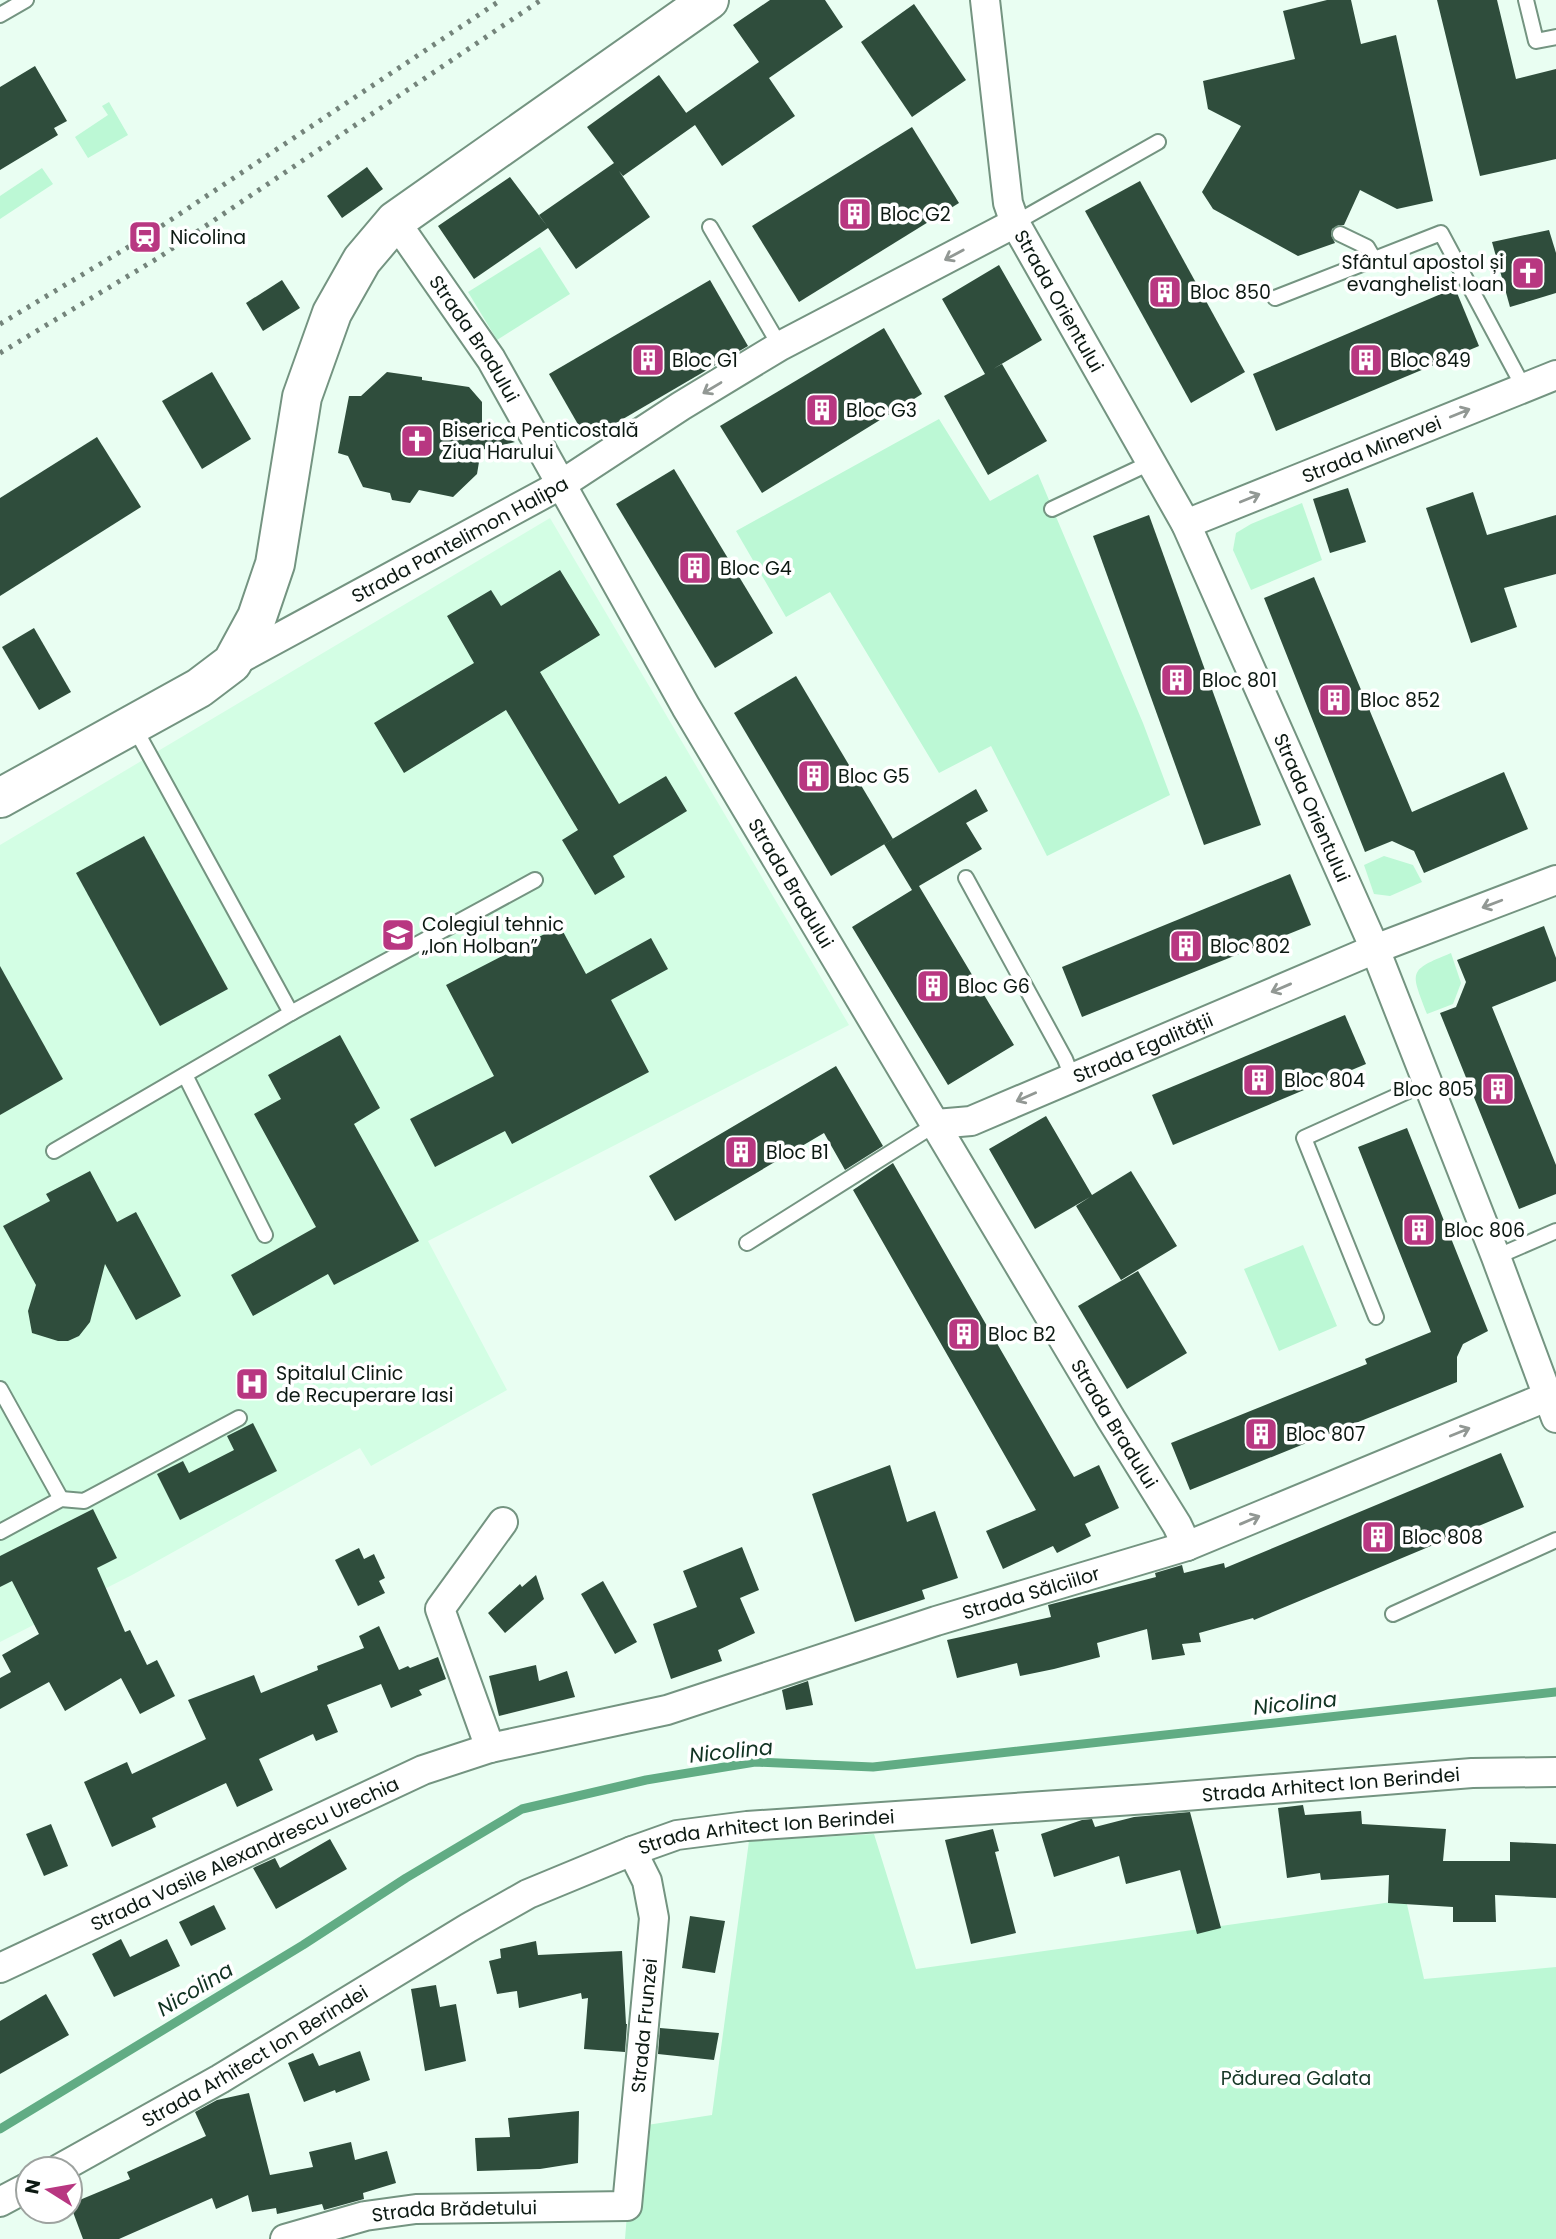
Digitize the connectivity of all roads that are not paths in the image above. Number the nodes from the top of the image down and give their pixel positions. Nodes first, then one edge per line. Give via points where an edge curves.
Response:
1 (26, 0) edge
2 (709, 0) edge
3 (985, 0) edge
4 (1526, 0) edge
5 (0, 15) edge
6 (1556, 37) edge
7 (1158, 142) dead end
8 (395, 221) junction
9 (1015, 223) junction
10 (710, 227) dead end
11 (1340, 234) dead end
12 (1374, 259) junction
13 (1275, 298) dead end
14 (780, 346) junction
15 (1556, 375) edge
16 (1524, 388) junction
17 (1152, 461) junction
18 (562, 484) junction
19 (1052, 509) dead end
20 (1186, 524) junction
21 (232, 663) junction
22 (132, 724) junction
23 (0, 798) edge
24 (966, 878) dead end
25 (536, 880) dead end
26 (1556, 880) edge
27 (1375, 949) junction
28 (291, 1013) junction
29 (185, 1075) junction
30 (1072, 1077) junction
31 (1428, 1082) junction
32 (936, 1124) junction
33 (54, 1151) dead end
34 (1556, 1231) edge
35 (265, 1235) dead end
36 (747, 1243) dead end
37 (1496, 1256) junction
38 (1376, 1317) dead end
39 (0, 1390) edge
40 (1553, 1402) edge
41 (239, 1418) dead end
42 (61, 1499) junction
43 (503, 1521) dead end
44 (0, 1532) edge
45 (1556, 1540) edge
46 (1187, 1546) junction
47 (1392, 1614) dead end
48 (490, 1748) junction
49 (1556, 1772) edge
50 (632, 1851) junction
51 (0, 1968) edge
52 (84, 2155) edge
53 (627, 2206) joint
54 (285, 2239) edge

1 - 5 lane
2 - 8 street
3 - 9 street via 1008,204
4 - 6 lane via 1536,41
7 - 9 lane
8 - 18 street, Strada Bradului via 491,359
8 - 21 street via 362,260 332,313 302,397 275,564 257,617
9 -> 14 street, Strada Pantelimon Halipa
9 - 17 street, Strada Orientului
10 - 14 lane
11 - 12 lane via 1367,247
12 - 13 lane
12 - 16 lane via 1441,233
14 -> 18 street, Strada Pantelimon Halipa
15 - 16 street, Strada Minervei
20 -> 16 street, Strada Minervei
17 - 19 lane
17 - 20 street, Strada Orientului
18 - 21 street, Strada Pantelimon Halipa
18 - 32 street, Strada Bradului via 686,706
20 - 27 street, Strada Orientului
21 - 22 street, Strada Pantelimon Halipa via 199,688
22 - 23 street, Strada Pantelimon Halipa
22 - 28 lane
24 - 30 lane
25 - 28 lane
26 -> 27 street, Strada Egalității
27 -> 30 street, Strada Egalității
27 - 31 street, Strada Orientului
28 - 29 lane
29 - 33 lane
29 - 35 lane
30 -> 32 street, Strada Egalității via 971,1121
31 - 37 street, Strada Orientului
31 - 38 lane via 1304,1138
32 - 36 lane, Strada Egalității
32 - 46 street, Strada Bradului
34 - 37 lane
37 - 40 street, Strada Orientului
39 - 42 lane
46 -> 40 street, Strada Sălciilor
41 - 42 lane via 84,1501
42 - 44 lane
43 - 48 street via 440,1609
45 - 47 lane
46 - 48 street, Strada Sălciilor via 936,1621 667,1710
48 - 51 street, Strada Vasile Alexandrescu Urechia via 423,1770
49 - 50 street, Strada Arhitect Ion Berindei via 1472,1773 747,1826 677,1835
50 - 52 street, Strada Arhitect Ion Berindei via 528,1894
50 - 53 street, Strada Frunzei via 647,1881 654,1918
53 - 54 street, Strada Brădetului via 416,2209 365,2216

